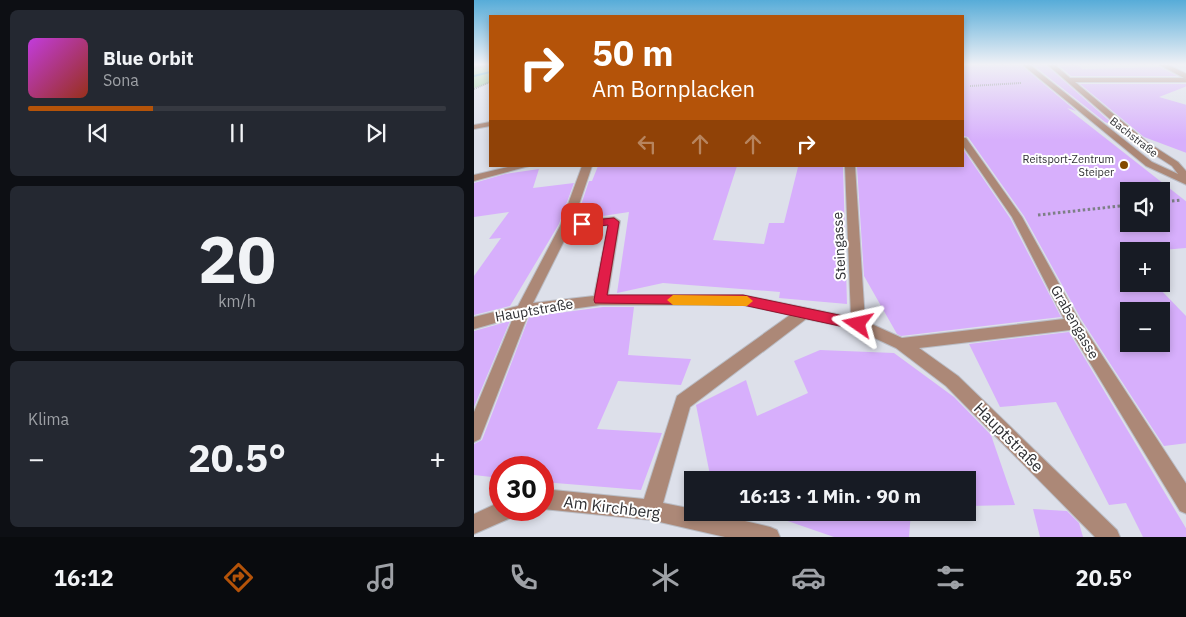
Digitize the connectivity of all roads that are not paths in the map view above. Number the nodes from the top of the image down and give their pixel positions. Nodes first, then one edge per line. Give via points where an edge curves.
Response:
1 (1056, 90) edge
2 (1082, 90) edge
3 (489, 124) edge
4 (474, 127) edge
5 (964, 141) edge
6 (521, 167) edge
7 (588, 167) edge
8 (850, 167) edge
9 (474, 178) edge
10 (1186, 181) edge
11 (566, 226) junction
12 (600, 300) junction
13 (522, 310) junction
14 (804, 313) junction
15 (474, 323) edge
16 (858, 324) junction
17 (1074, 324) junction
18 (901, 344) junction
19 (474, 433) edge
20 (554, 500) edge
21 (1186, 504) edge
22 (651, 510) junction
23 (489, 517) edge
24 (474, 524) edge
25 (770, 537) edge
26 (1110, 537) edge

1 - 10 street, Bachstraße via 1149,164
2 - 10 street, Bachstraße via 1144,144 1175,164
3 - 4 street
5 - 17 street, Grabengasse via 1017,217
6 - 9 street
7 - 11 street
8 - 16 street, Steingasse
11 - 12 street via 614,222
11 - 13 street
12 - 13 street, Hauptstraße
12 - 14 street, Hauptstraße via 743,300
13 - 15 street, Hauptstraße
13 - 19 street
14 - 16 street, Hauptstraße
14 - 22 street via 683,402
16 - 18 street, Hauptstraße
17 - 18 street
17 - 21 street, Grabengasse
18 - 26 street, Hauptstraße via 952,381
20 - 22 street, Am Kirchberg
22 - 25 street, Am Kirchberg
23 - 24 street

